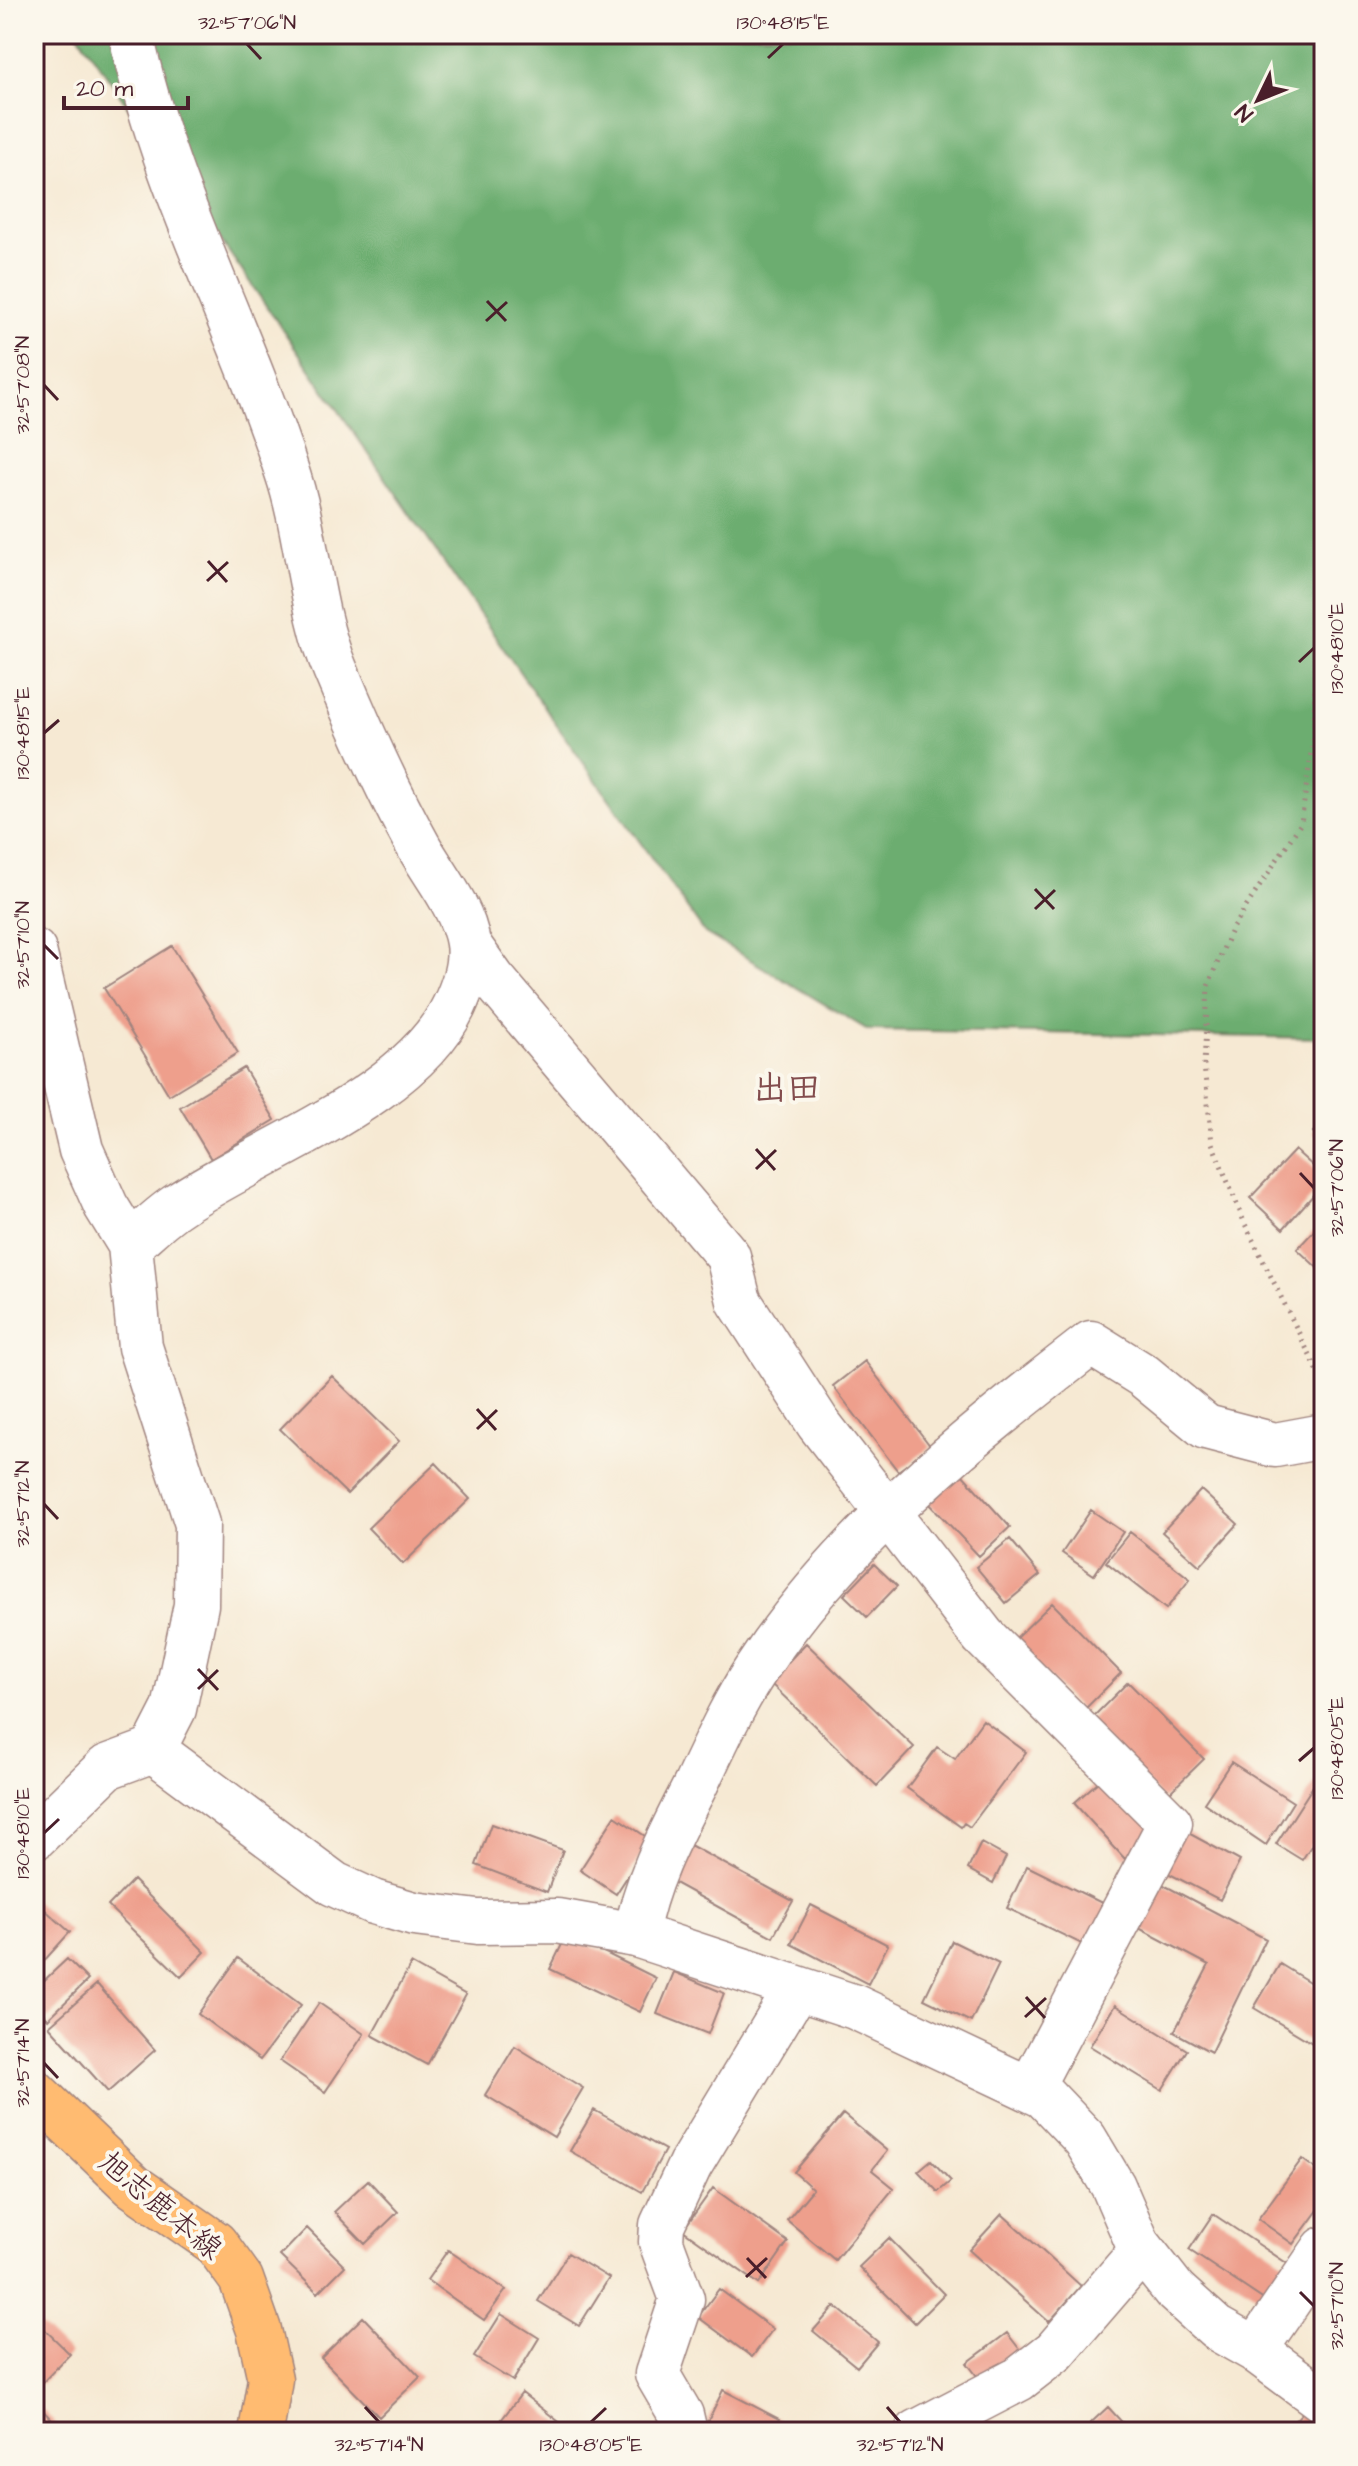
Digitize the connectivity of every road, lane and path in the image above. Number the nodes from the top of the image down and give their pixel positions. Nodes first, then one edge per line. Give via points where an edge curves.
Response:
1 (131, 34) edge
2 (1324, 531) edge
3 (468, 944) junction
4 (34, 951) edge
5 (130, 1245) junction
6 (1324, 1384) edge
7 (1324, 1436) edge
8 (886, 1510) junction
9 (153, 1750) junction
10 (34, 1838) edge
11 (636, 1935) junction
12 (797, 1988) junction
13 (1030, 2089) junction
14 (34, 2091) edge
15 (1324, 2249) edge
16 (1142, 2250) junction
17 (1255, 2350) junction
18 (1324, 2401) edge
19 (261, 2432) edge
20 (685, 2432) edge
21 (917, 2432) edge

1 - 3 street via 176,188 287,471 332,664 419,846 455,906
2 - 6 path via 1318,554 1314,732 1301,823 1231,930 1208,986 1204,1065 1212,1143 1245,1224
3 - 5 street via 467,973 453,1008 431,1042 395,1075 288,1145 175,1207
3 - 8 street via 728,1256 739,1301 766,1345
4 - 5 street via 81,1150
5 - 9 street via 140,1347 197,1524 196,1605 174,1709
7 - 8 street via 1275,1445 1206,1427 1144,1376 1091,1343
8 - 11 street via 793,1618 754,1673 669,1836 642,1902
8 - 13 street via 983,1636 1170,1823
9 - 10 street via 107,1767
9 - 11 street via 334,1884 373,1902 414,1914 478,1922 557,1921
11 - 12 street
12 - 13 street via 855,2007
12 - 20 street via 690,2165 662,2225 661,2242 682,2299 657,2374
13 - 16 street via 1044,2096 1085,2139
14 - 19 main road, 旭志鹿本線 via 133,2186 215,2243 241,2279 270,2379
15 - 17 street
16 - 17 street via 1175,2291 1216,2328
16 - 21 street via 1055,2351 1019,2379
17 - 18 street

